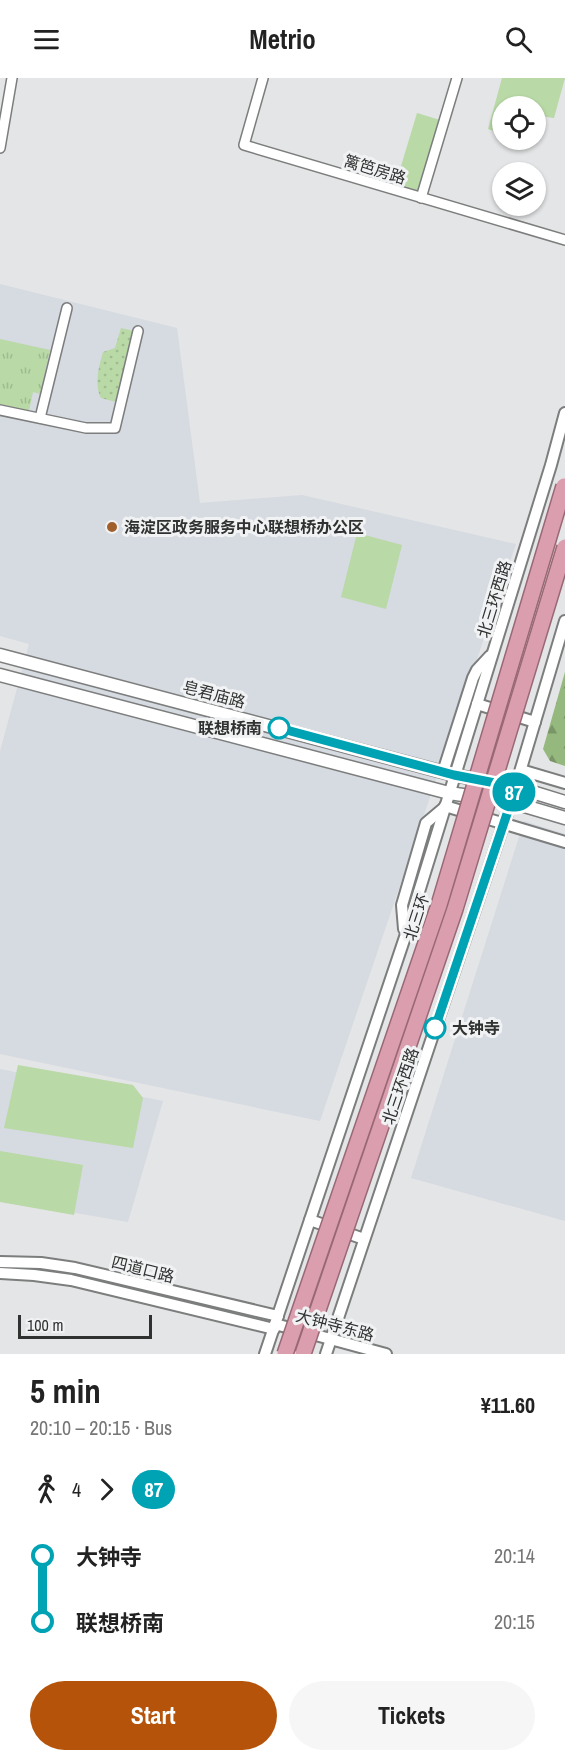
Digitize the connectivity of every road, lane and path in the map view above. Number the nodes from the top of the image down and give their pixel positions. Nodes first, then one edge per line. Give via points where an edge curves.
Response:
1 (12, 78) edge
2 (263, 78) edge
3 (457, 78) edge
4 (1, 135) edge
5 (0, 148) edge
6 (421, 198) junction
7 (565, 240) edge
8 (67, 308) dead end
9 (138, 331) dead end
10 (0, 410) edge
11 (565, 413) edge
12 (40, 418) junction
13 (564, 486) edge
14 (565, 547) edge
15 (565, 621) edge
16 (562, 644) edge
17 (492, 653) junction
18 (0, 655) edge
19 (0, 675) edge
20 (477, 705) junction
21 (507, 714) junction
22 (535, 722) junction
23 (521, 770) junction
24 (449, 774) junction
25 (485, 782) junction
26 (565, 783) edge
27 (516, 787) junction
28 (449, 793) junction
29 (481, 798) junction
30 (511, 802) junction
31 (565, 802) edge
32 (445, 807) junction
33 (476, 816) junction
34 (565, 818) edge
35 (504, 824) junction
36 (565, 842) edge
37 (310, 1220) junction
38 (364, 1239) junction
39 (0, 1262) edge
40 (0, 1273) edge
41 (276, 1323) junction
42 (331, 1339) junction
43 (265, 1354) edge
44 (285, 1354) edge
45 (303, 1354) edge
46 (326, 1354) edge
47 (386, 1354) edge

1 - 4 street
2 - 6 street, 篱笆房路 via 244,145
3 - 6 street
4 - 5 street
6 - 7 street, 篱笆房路
8 - 12 street
9 - 12 street via 115,428 86,428
10 - 12 street
11 - 17 street, 北三环西路
13 - 44 highway, 北三环, bridge via 439,905
14 - 45 highway, 北三环, bridge via 455,909
15 - 16 street, 北三环西路
16 - 22 street, 北三环西路
17 - 20 street, 北三环西路
17 - 24 street via 473,678
18 - 24 main road, 皂君庙路
19 - 28 main road
20 - 21 street
20 - 24 street, 北三环西路
21 - 22 street
21 - 25 street
22 - 23 street, 北三环西路
23 - 26 street
23 - 27 street, 北三环西路
24 - 25 main road, 皂君庙路
24 - 28 street, 北三环西路
25 - 27 main road, 皂君庙路
25 - 29 street
27 - 30 street, 北三环西路
27 - 31 main road, 皂君庙路
28 - 29 main road
28 - 32 street, 北三环西路
29 - 30 main road
29 - 33 street
30 - 34 main road
30 - 35 street, 北三环西路
32 - 33 street
32 - 37 street via 426,823 402,905 405,937
33 - 35 street
35 - 36 street
35 - 38 street, 北三环西路
37 - 38 street
37 - 41 street
38 - 42 street, 北三环西路
39 - 41 street, 四道口路 via 75,1268
40 - 41 street, 四道口路 via 71,1280
41 - 42 street, 大钟寺东路
41 - 43 street
42 - 46 street, 北三环西路
42 - 47 street, 大钟寺东路

